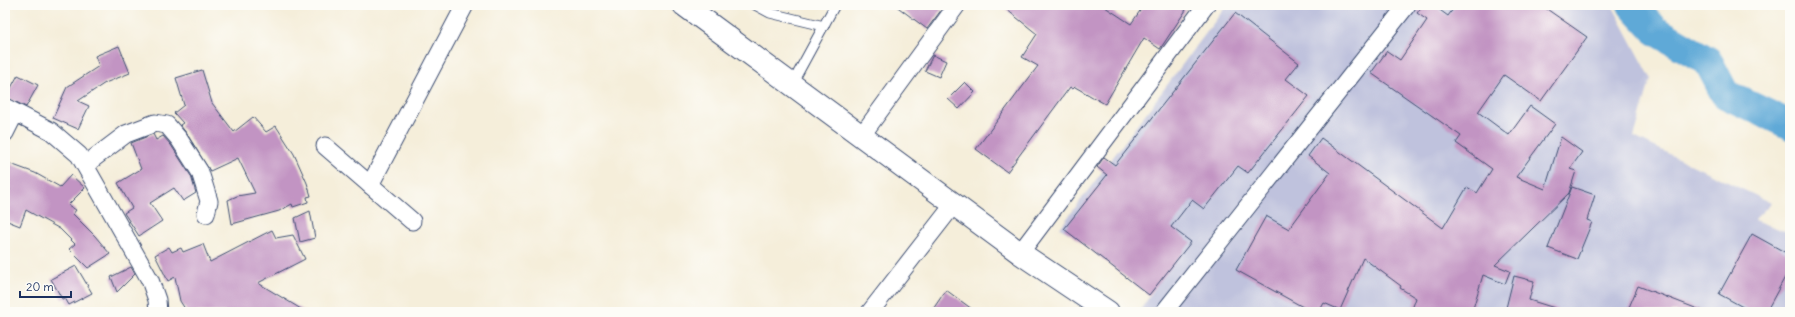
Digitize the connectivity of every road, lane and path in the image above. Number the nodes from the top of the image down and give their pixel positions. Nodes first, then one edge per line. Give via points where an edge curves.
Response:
1 (465, 5) edge
2 (684, 5) edge
3 (754, 5) edge
4 (835, 5) edge
5 (957, 5) edge
6 (1206, 5) edge
7 (1407, 5) edge
8 (824, 26) junction
9 (792, 84) junction
10 (10, 110) edge
11 (5, 133) edge
12 (862, 135) junction
13 (325, 146) dead end
14 (85, 166) junction
15 (370, 185) junction
16 (954, 204) junction
17 (206, 214) dead end
18 (412, 221) dead end
19 (1020, 253) junction
20 (158, 312) edge
21 (870, 312) edge
22 (1108, 312) edge
23 (1164, 312) edge

1 - 15 street
2 - 9 main road
3 - 8 lane via 770,13
4 - 8 lane
5 - 12 street
6 - 19 street
7 - 23 street
8 - 9 lane
9 - 12 main road
10 - 11 street
10 - 14 street via 51,131 79,154
12 - 16 main road
13 - 15 street
14 - 17 street via 126,134 155,123 167,125 200,172 208,201
14 - 20 street via 150,280
15 - 18 street
16 - 19 main road
16 - 21 street
19 - 22 main road

